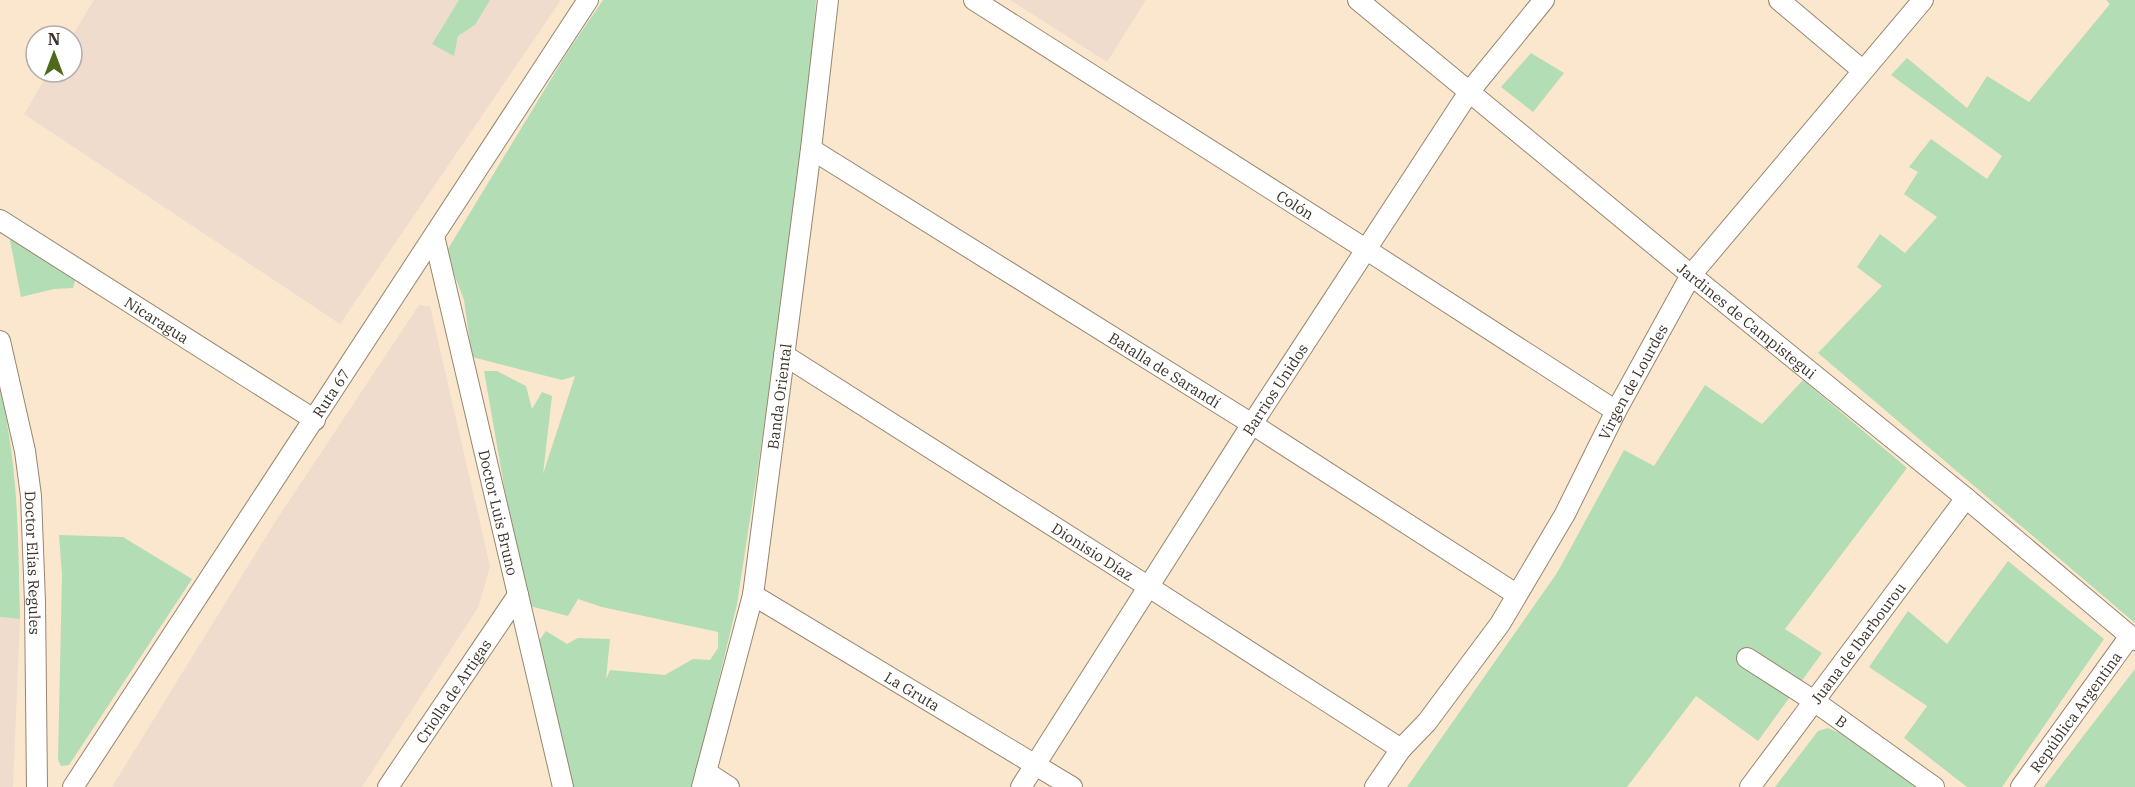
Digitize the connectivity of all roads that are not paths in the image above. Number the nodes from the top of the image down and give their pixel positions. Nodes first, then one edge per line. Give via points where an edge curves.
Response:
1 (588, 0) edge
2 (828, 0) edge
3 (974, 0) edge
4 (1358, 0) edge
5 (1544, 0) edge
6 (1779, 0) edge
7 (1923, 0) edge
8 (1863, 70) junction
9 (1469, 92) junction
10 (811, 149) junction
11 (0, 220) edge
12 (434, 236) junction
13 (1367, 250) junction
14 (1691, 275) junction
15 (0, 341) edge
16 (784, 355) junction
17 (1616, 411) junction
18 (315, 420) junction
19 (1252, 424) junction
20 (1966, 498) junction
21 (1149, 587) junction
22 (1516, 594) junction
23 (518, 595) junction
24 (753, 595) junction
25 (2133, 638) edge
26 (1747, 658) dead end
27 (1814, 701) junction
28 (1401, 750) junction
29 (1036, 764) junction
30 (704, 780) edge
31 (37, 787) edge
32 (73, 787) edge
33 (388, 787) edge
34 (563, 787) edge
35 (729, 787) edge
36 (1021, 787) edge
37 (1072, 787) edge
38 (1375, 787) edge
39 (1750, 787) edge
40 (1934, 787) edge
41 (2021, 787) edge

1 - 12 street, Ruta 67
2 - 10 street, Banda Oriental
3 - 13 street, Colón
4 - 9 street, Jardines de Campistegui
5 - 9 street, Barrios Unidos
6 - 8 street
7 - 8 street, Virgen de Lourdes
8 - 14 street, Virgen de Lourdes
9 - 13 street, Barrios Unidos
9 - 14 street, Jardines de Campistegui
10 - 16 street, Banda Oriental
10 - 19 street, Batalla de Sarandí
11 - 18 street, Nicaragua
12 - 18 street, Ruta 67
12 - 23 street, Doctor Luis Bruno
13 - 17 street, Colón
13 - 19 street, Barrios Unidos
14 - 17 street, Virgen de Lourdes
14 - 20 street, Jardines de Campistegui
15 - 31 street, Doctor Elías Regules via 26,451 31,496
16 - 21 street, Dionisio Díaz
16 - 24 street, Banda Oriental
17 - 22 street, Virgen de Lourdes via 1565,514
18 - 32 street, Ruta 67
19 - 21 street, Barrios Unidos
19 - 22 street, Batalla de Sarandí
20 - 25 street, Jardines de Campistegui
20 - 27 street, Juana de Ibarbourou
21 - 28 street, Dionisio Díaz
21 - 29 street, Barrios Unidos
22 - 28 street, Virgen de Lourdes via 1494,633
23 - 33 street, Criolla de Artigas
23 - 34 street, Doctor Luis Bruno
24 - 29 street, La Gruta
24 - 30 street, Banda Oriental
25 - 41 street, República Argentina
26 - 27 street, B
27 - 39 street, Juana de Ibarbourou
27 - 40 street, B
28 - 38 street, Virgen de Lourdes
29 - 36 street, Barrios Unidos
29 - 37 street, La Gruta
30 - 35 street

